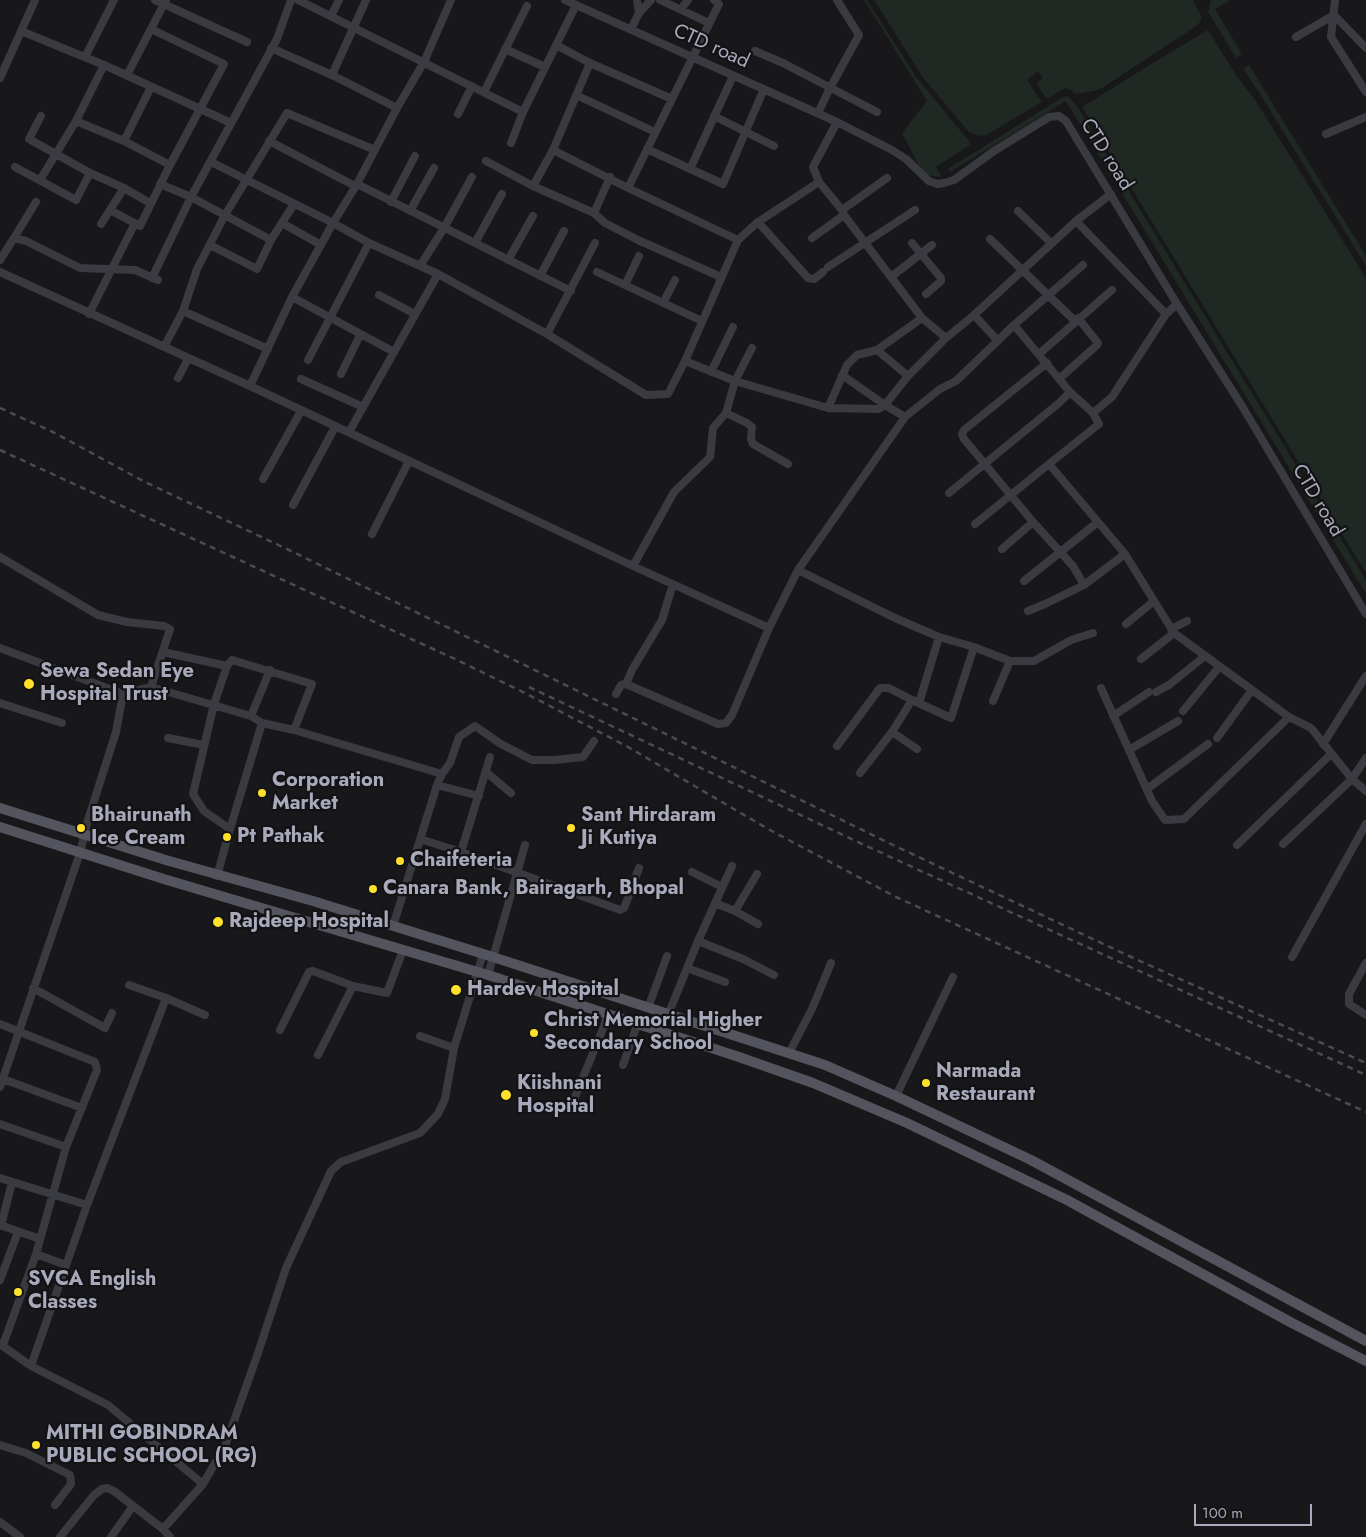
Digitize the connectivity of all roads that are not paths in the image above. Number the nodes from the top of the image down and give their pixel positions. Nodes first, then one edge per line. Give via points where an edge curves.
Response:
1 (35, 0) edge
2 (114, 0) edge
3 (155, 0) edge
4 (291, 0) edge
5 (298, 0) edge
6 (339, 0) edge
7 (366, 0) edge
8 (450, 0) edge
9 (565, 0) edge
10 (637, 0) edge
11 (652, 0) edge
12 (660, 0) edge
13 (688, 0) edge
14 (714, 0) edge
15 (837, 0) edge
16 (1335, 0) edge
17 (165, 2) edge
18 (315, 4) edge
19 (576, 5) junction
20 (527, 6) dead end
21 (681, 9) junction
22 (639, 13) junction
23 (1334, 15) junction
24 (332, 16) junction
25 (709, 23) junction
26 (352, 26) junction
27 (151, 29) junction
28 (631, 29) junction
29 (22, 31) junction
30 (1296, 37) dead end
31 (247, 42) dead end
32 (556, 45) junction
33 (271, 48) junction
34 (1366, 48) edge
35 (505, 49) junction
36 (755, 51) dead end
37 (85, 57) junction
38 (692, 57) junction
39 (424, 62) junction
40 (590, 62) junction
41 (104, 65) junction
42 (545, 67) junction
43 (1, 75) edge
44 (332, 75) junction
45 (127, 76) junction
46 (733, 76) junction
47 (472, 86) junction
48 (151, 87) junction
49 (830, 88) junction
50 (764, 89) junction
51 (484, 92) junction
52 (1366, 92) edge
53 (576, 95) junction
54 (672, 99) junction
55 (198, 108) junction
56 (396, 108) junction
57 (523, 112) junction
58 (877, 112) dead end
59 (818, 113) junction
60 (458, 114) dead end
61 (41, 116) dead end
62 (714, 116) junction
63 (1366, 117) edge
64 (76, 121) junction
65 (837, 122) junction
66 (231, 123) junction
67 (745, 131) junction
68 (655, 132) junction
69 (1326, 134) dead end
70 (269, 140) junction
71 (124, 141) junction
72 (511, 143) dead end
73 (774, 146) dead end
74 (647, 149) junction
75 (375, 150) junction
76 (553, 150) junction
77 (56, 154) junction
78 (415, 156) dead end
79 (486, 161) dead end
80 (211, 162) junction
81 (170, 165) junction
82 (15, 167) dead end
83 (434, 168) dead end
84 (690, 169) junction
85 (90, 173) junction
86 (472, 177) dead end
87 (610, 178) junction
88 (886, 178) dead end
89 (40, 180) junction
90 (247, 180) junction
91 (820, 182) junction
92 (160, 184) junction
93 (356, 185) junction
94 (533, 186) junction
95 (124, 188) junction
96 (628, 188) junction
97 (502, 194) dead end
98 (1111, 194) junction
99 (191, 197) junction
100 (36, 202) dead end
101 (391, 202) junction
102 (150, 203) junction
103 (294, 204) junction
104 (110, 210) junction
105 (915, 210) dead end
106 (410, 211) junction
107 (1018, 211) dead end
108 (843, 212) junction
109 (594, 214) junction
110 (225, 215) junction
111 (533, 216) dead end
112 (1076, 220) junction
113 (758, 222) junction
114 (135, 223) junction
115 (282, 223) junction
116 (333, 223) junction
117 (101, 224) dead end
118 (444, 228) junction
119 (564, 231) dead end
120 (14, 238) junction
121 (812, 238) dead end
122 (990, 239) dead end
123 (271, 240) junction
124 (738, 240) junction
125 (475, 243) junction
126 (595, 243) dead end
127 (866, 243) junction
128 (912, 243) dead end
129 (1051, 243) junction
130 (369, 244) junction
131 (210, 245) junction
132 (321, 245) junction
133 (932, 245) dead end
134 (921, 253) junction
135 (639, 256) dead end
136 (0, 260) edge
137 (508, 260) junction
138 (1083, 265) dead end
139 (420, 266) junction
140 (110, 270) junction
141 (1023, 270) junction
142 (0, 272) edge
143 (597, 272) dead end
144 (438, 274) junction
145 (540, 276) junction
146 (721, 277) junction
147 (891, 277) junction
148 (675, 280) dead end
149 (625, 285) junction
150 (1112, 290) dead end
151 (571, 291) junction
152 (926, 294) dead end
153 (379, 295) dead end
154 (1048, 296) junction
155 (292, 297) junction
156 (664, 303) junction
157 (1177, 304) junction
158 (183, 311) junction
159 (89, 314) junction
160 (416, 314) junction
161 (1166, 314) junction
162 (974, 315) junction
163 (330, 316) junction
164 (922, 318) junction
165 (1076, 320) junction
166 (702, 321) junction
167 (1014, 326) junction
168 (733, 327) dead end
169 (547, 334) junction
170 (360, 335) junction
171 (946, 338) junction
172 (998, 341) junction
173 (164, 347) junction
174 (752, 348) dead end
175 (268, 349) junction
176 (877, 350) junction
177 (394, 352) junction
178 (1039, 354) junction
179 (188, 359) junction
180 (308, 360) dead end
181 (685, 361) junction
182 (1047, 363) junction
183 (711, 372) junction
184 (341, 374) dead end
185 (842, 375) junction
186 (908, 376) junction
187 (178, 378) dead end
188 (301, 379) dead end
189 (1059, 379) junction
190 (735, 382) junction
191 (250, 386) junction
192 (1070, 392) junction
193 (885, 405) junction
194 (363, 407) junction
195 (828, 408) junction
196 (301, 411) junction
197 (1093, 413) junction
198 (726, 414) junction
199 (906, 417) junction
200 (334, 427) junction
201 (349, 432) junction
202 (409, 461) junction
203 (788, 464) dead end
204 (984, 464) junction
205 (1049, 464) junction
206 (263, 479) dead end
207 (949, 493) dead end
208 (1010, 495) junction
209 (293, 505) dead end
210 (1032, 522) junction
211 (1098, 522) junction
212 (975, 524) dead end
213 (372, 534) dead end
214 (1002, 550) dead end
215 (1061, 551) junction
216 (1125, 554) junction
217 (0, 557) edge
218 (633, 566) junction
219 (798, 570) junction
220 (1024, 581) dead end
221 (673, 584) junction
222 (1084, 585) junction
223 (1154, 601) junction
224 (1028, 611) dead end
225 (1366, 614) edge
226 (1187, 620) dead end
227 (1126, 624) dead end
228 (769, 628) junction
229 (1173, 631) junction
230 (1093, 633) dead end
231 (940, 637) junction
232 (974, 647) junction
233 (0, 648) edge
234 (163, 652) junction
235 (1205, 656) junction
236 (1141, 659) dead end
237 (1010, 661) junction
238 (227, 666) junction
239 (1219, 667) junction
240 (270, 670) junction
241 (1366, 676) edge
242 (626, 684) junction
243 (151, 687) junction
244 (1101, 688) dead end
245 (1252, 690) junction
246 (124, 694) junction
247 (616, 694) dead end
248 (916, 701) junction
249 (993, 702) dead end
250 (0, 703) edge
251 (214, 704) junction
252 (1184, 711) dead end
253 (251, 716) junction
254 (1113, 716) junction
255 (1289, 717) junction
256 (1178, 721) dead end
257 (62, 723) dead end
258 (262, 723) junction
259 (294, 730) junction
260 (892, 732) junction
261 (168, 738) dead end
262 (1217, 738) dead end
263 (594, 741) dead end
264 (1208, 744) dead end
265 (1323, 744) junction
266 (204, 745) junction
267 (837, 746) dead end
268 (918, 749) dead end
269 (1129, 750) junction
270 (1331, 754) junction
271 (490, 757) dead end
272 (1366, 758) edge
273 (486, 772) junction
274 (442, 774) junction
275 (860, 774) dead end
276 (1352, 778) junction
277 (437, 785) junction
278 (1147, 790) junction
279 (1366, 791) edge
280 (511, 793) dead end
281 (479, 796) junction
282 (0, 808) edge
283 (1366, 824) edge
284 (0, 827) edge
285 (230, 828) junction
286 (85, 835) junction
287 (420, 838) junction
288 (1283, 844) dead end
289 (525, 845) dead end
290 (1237, 845) dead end
291 (461, 852) junction
292 (80, 853) junction
293 (732, 866) dead end
294 (639, 868) dead end
295 (517, 872) junction
296 (692, 872) dead end
297 (757, 874) dead end
298 (218, 876) junction
299 (722, 887) junction
300 (715, 903) junction
301 (735, 911) junction
302 (758, 924) dead end
303 (393, 926) junction
304 (698, 941) junction
305 (403, 950) junction
306 (488, 956) junction
307 (667, 956) dead end
308 (1292, 958) dead end
309 (1366, 962) edge
310 (831, 963) dead end
311 (687, 968) junction
312 (482, 973) junction
313 (774, 975) dead end
314 (953, 977) dead end
315 (725, 982) dead end
316 (129, 986) dead end
317 (353, 986) junction
318 (32, 988) junction
319 (166, 998) junction
320 (648, 1008) junction
321 (112, 1013) dead end
322 (607, 1014) junction
323 (205, 1015) dead end
324 (668, 1015) junction
325 (1366, 1015) edge
326 (0, 1024) edge
327 (637, 1025) junction
328 (280, 1030) dead end
329 (19, 1032) junction
330 (420, 1036) dead end
331 (454, 1048) junction
332 (789, 1053) junction
333 (318, 1055) dead end
334 (623, 1064) dead end
335 (1, 1083) edge
336 (896, 1096) junction
337 (573, 1102) dead end
338 (82, 1108) junction
339 (0, 1124) edge
340 (66, 1147) junction
341 (0, 1178) edge
342 (12, 1182) junction
343 (53, 1195) junction
344 (86, 1205) junction
345 (0, 1225) edge
346 (18, 1232) junction
347 (40, 1239) junction
348 (36, 1254) junction
349 (66, 1265) junction
350 (0, 1280) edge
351 (1366, 1341) edge
352 (1, 1345) edge
353 (1366, 1361) edge
354 (31, 1366) junction
355 (0, 1445) edge
356 (203, 1484) junction
357 (55, 1505) dead end
358 (132, 1506) junction
359 (0, 1522) edge
360 (163, 1529) junction
361 (20, 1537) edge
362 (60, 1537) edge
363 (111, 1537) edge
364 (169, 1537) edge

1 - 29 street
2 - 37 street
3 - 17 street
4 - 33 street
5 - 18 street
6 - 24 street
7 - 26 street
8 - 39 street
9 - 19 street, CTD road
10 - 22 street
11 - 22 street
12 - 21 street
13 - 21 street
14 - 25 street via 719,4
15 - 49 street via 859,35
16 - 23 street
17 - 27 street
17 - 31 street
18 - 24 street
19 - 28 street, CTD road
19 - 32 street
20 - 35 street
21 - 25 street
22 - 28 street
23 - 30 street
23 - 34 street
23 - 52 street via 1331,37
24 - 26 street
25 - 38 street
26 - 39 street
26 - 44 street
27 - 45 street
27 - 55 street via 224,64
28 - 38 street, CTD road
29 - 37 street
29 - 43 street
32 - 40 street
32 - 42 street
33 - 44 street
33 - 66 street
35 - 42 street
35 - 51 street
36 - 49 street
37 - 41 street
38 - 46 street, CTD road
38 - 54 street
39 - 47 street
39 - 56 street
40 - 53 street
40 - 54 street
41 - 45 street
41 - 64 street
42 - 57 street
44 - 56 street
45 - 48 street
46 - 50 street, CTD road
46 - 62 street
47 - 51 street
47 - 60 street
48 - 55 street
48 - 71 street
49 - 58 street
49 - 59 street
50 - 59 street, CTD road
50 - 67 street
51 - 57 street
53 - 68 street
53 - 76 street
54 - 68 street
55 - 66 street
55 - 81 street
56 - 75 street
57 - 72 street
59 - 65 street, CTD road
61 - 77 street via 29,139
62 - 67 street
62 - 84 street
63 - 69 street
64 - 71 street
64 - 77 street
65 - 91 street via 813,167
65 - 98 street, CTD road via 892,150 937,184 954,180 1049,117 1059,116 1066,121
66 - 80 street
67 - 73 street
67 - 84 street via 724,184
68 - 74 street
70 - 75 street via 287,113
70 - 90 street
70 - 93 street
71 - 81 street
74 - 84 street
74 - 96 street
75 - 93 street
76 - 87 street
76 - 94 street
77 - 85 street
77 - 89 street
78 - 101 street
79 - 94 street
80 - 90 street
80 - 99 street
81 - 92 street
82 - 89 street
83 - 106 street
85 - 89 street via 76,200
85 - 95 street
86 - 118 street
87 - 96 street
87 - 109 street
88 - 108 street
90 - 103 street
90 - 110 street
91 - 108 street
91 - 113 street
92 - 99 street
92 - 102 street
93 - 101 street
93 - 116 street
94 - 109 street
95 - 102 street
95 - 104 street
96 - 124 street
97 - 125 street
98 - 112 street
98 - 157 street, CTD road
99 - 110 street
99 - 140 street via 155,279 135,270
100 - 120 street
101 - 106 street
102 - 114 street via 140,226
103 - 115 street
103 - 116 street
104 - 114 street
104 - 117 street
105 - 127 street
106 - 118 street
107 - 129 street
108 - 121 street
108 - 127 street
109 - 146 street via 630,236
110 - 123 street
110 - 131 street
111 - 137 street
112 - 129 street
112 - 161 street
113 - 124 street
113 - 127 street via 808,278 814,278
114 - 140 street
115 - 123 street
115 - 132 street
116 - 130 street
116 - 132 street
118 - 125 street
118 - 139 street
119 - 145 street
120 - 136 street
120 - 140 street via 80,268
122 - 141 street
123 - 131 street via 257,269
124 - 146 street
125 - 137 street
126 - 151 street
127 - 147 street
128 - 134 street
129 - 141 street
130 - 139 street
130 - 163 street
131 - 158 street via 197,269
132 - 155 street
133 - 134 street
134 - 147 street
134 - 152 street via 941,278
135 - 149 street
137 - 145 street
138 - 154 street
139 - 144 street
140 - 159 street
141 - 154 street
141 - 162 street
142 - 159 street
143 - 149 street
144 - 160 street
144 - 169 street
145 - 151 street
146 - 166 street
147 - 164 street
148 - 156 street
149 - 156 street
150 - 165 street
151 - 169 street
153 - 160 street
154 - 165 street
154 - 167 street
155 - 163 street
155 - 175 street
156 - 166 street
157 - 161 street
157 - 225 street, CTD road
158 - 173 street
158 - 175 street
159 - 173 street
160 - 177 street
161 - 197 street via 1112,397
162 - 171 street
162 - 172 street
163 - 170 street
163 - 180 street
164 - 171 street
164 - 176 street
165 - 178 street
165 - 189 street via 1098,343
166 - 181 street
167 - 172 street
167 - 178 street
168 - 183 street
169 - 181 street via 646,395 668,394
170 - 177 street
170 - 184 street
171 - 186 street
172 - 199 street via 956,381 940,389
173 - 179 street
174 - 190 street
175 - 191 street
176 - 185 street via 857,355
176 - 186 street
177 - 194 street
178 - 182 street
179 - 187 street
179 - 191 street
181 - 183 street
182 - 189 street
182 - 204 street via 964,430 964,439
183 - 190 street
185 - 193 street
185 - 195 street
186 - 193 street
188 - 194 street
189 - 192 street
190 - 195 street
190 - 198 street
191 - 196 street
192 - 197 street
192 - 204 street
193 - 195 street via 876,410
193 - 199 street
194 - 201 street
196 - 200 street
196 - 206 street
197 - 205 street via 1099,424
198 - 203 street via 752,427 753,444
198 - 218 street via 713,428 710,457 674,492
199 - 219 street
200 - 201 street
200 - 209 street
201 - 202 street
202 - 213 street
202 - 218 street
204 - 207 street
204 - 208 street
205 - 208 street
205 - 211 street
208 - 210 street
208 - 212 street
210 - 214 street
210 - 215 street
211 - 215 street
211 - 216 street
215 - 220 street
215 - 222 street
216 - 222 street
216 - 223 street
217 - 234 street via 98,615 170,629
218 - 221 street
219 - 228 street
219 - 231 street
221 - 228 street
221 - 242 street via 662,620
222 - 224 street
223 - 227 street
223 - 229 street
226 - 229 street
228 - 242 street via 726,723 718,724
229 - 235 street
229 - 236 street
230 - 237 street via 1071,640 1034,661
231 - 232 street
231 - 248 street
232 - 237 street
232 - 248 street via 951,718
233 - 246 street
234 - 238 street
234 - 243 street
235 - 239 street
235 - 254 street via 1169,685
237 - 249 street
238 - 240 street via 232,660
238 - 251 street
239 - 245 street
239 - 252 street
240 - 253 street
240 - 259 street via 312,684
241 - 265 street
242 - 247 street via 621,685
243 - 246 street
243 - 251 street
244 - 254 street
245 - 255 street
245 - 262 street
246 - 286 street
248 - 260 street
248 - 267 street via 889,688 880,688
250 - 257 street
251 - 253 street
251 - 266 street
253 - 258 street
254 - 269 street
255 - 265 street via 1311,728
255 - 278 street via 1184,819 1165,820
256 - 269 street
258 - 259 street
258 - 285 street
259 - 274 street
260 - 268 street
260 - 275 street
261 - 266 street
263 - 274 street via 582,757 532,760 476,726 459,737 450,763
264 - 278 street
265 - 270 street
266 - 285 street via 193,794 204,811
269 - 278 street
270 - 276 street
270 - 290 street
271 - 273 street
272 - 276 street
273 - 280 street
273 - 281 street
274 - 277 street
276 - 279 street
276 - 288 street
277 - 281 street
277 - 287 street
281 - 291 street
282 - 286 main road
283 - 308 street
284 - 292 main road
285 - 298 street
286 - 292 street
286 - 298 main road
287 - 291 street
287 - 303 street
289 - 295 street
291 - 295 street
292 - 305 main road
292 - 318 street
293 - 299 street
294 - 295 street via 626,904 620,910
295 - 306 street
296 - 299 street
297 - 301 street
298 - 303 main road
299 - 300 street
300 - 301 street
300 - 304 street
301 - 302 street
303 - 306 main road
304 - 311 street
304 - 313 street via 744,958
305 - 312 main road
305 - 317 street via 387,993
306 - 312 street
306 - 320 main road
307 - 320 street
309 - 325 street via 1349,994 1349,1004
310 - 332 street
311 - 315 street
311 - 324 street
312 - 322 main road
312 - 331 street
314 - 336 street
316 - 319 street
317 - 328 street via 309,972
317 - 333 street
318 - 321 street via 104,1028
318 - 329 street
319 - 323 street
319 - 344 street
320 - 324 main road
322 - 327 main road
322 - 337 street
324 - 332 main road
326 - 329 street
327 - 334 street
327 - 353 main road via 813,1083 907,1123 1066,1200
329 - 335 street
329 - 338 street via 95,1062 97,1070
330 - 331 street
331 - 356 street via 445,1099 429,1125 420,1133 341,1162 330,1171 286,1268 225,1446
332 - 336 main road
335 - 338 street
336 - 351 main road via 1031,1160
338 - 340 street
339 - 340 street
340 - 343 street
341 - 342 street
342 - 343 street
342 - 345 street
343 - 344 street
343 - 347 street
344 - 349 street
345 - 346 street
346 - 347 street
346 - 350 street
347 - 348 street
348 - 349 street
348 - 352 street
349 - 354 street
352 - 354 street
354 - 356 street via 108,1405
355 - 357 street via 26,1453 70,1475 72,1484
356 - 360 street
358 - 360 street
358 - 362 street via 111,1489 102,1489
358 - 363 street
359 - 361 street
360 - 364 street

